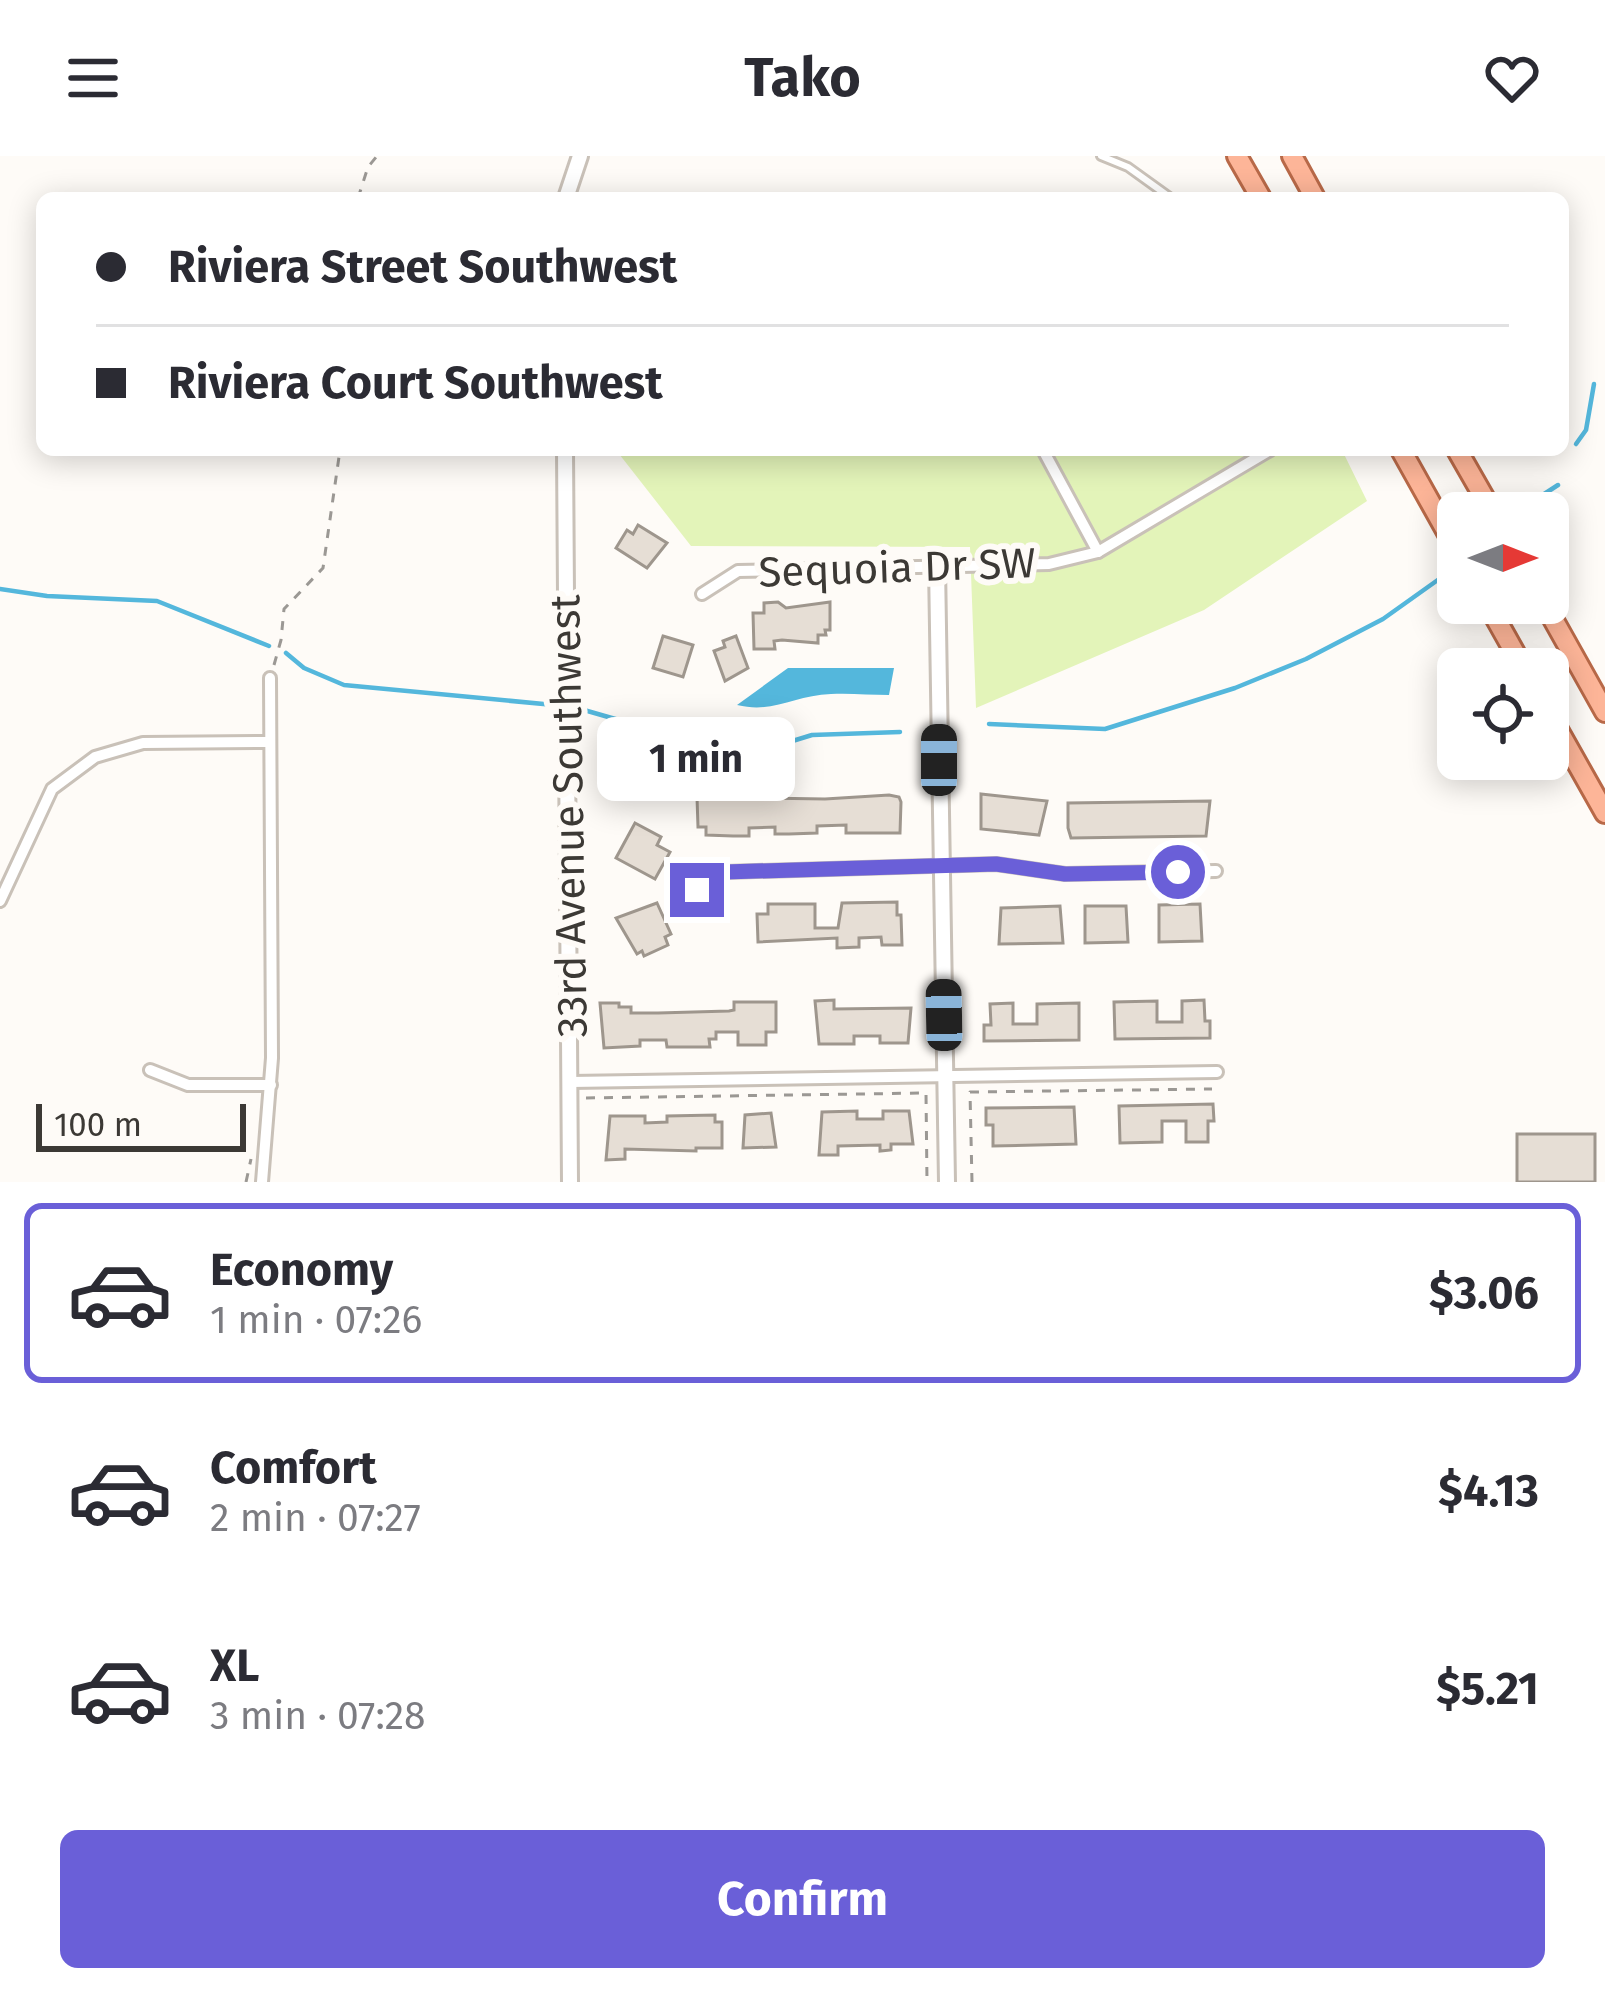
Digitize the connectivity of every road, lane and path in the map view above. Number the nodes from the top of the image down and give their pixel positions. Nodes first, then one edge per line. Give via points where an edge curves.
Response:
1 (377, 156) edge
2 (580, 156) edge
3 (1101, 156) edge
4 (1237, 156) edge
5 (1292, 156) edge
6 (360, 192) edge
7 (568, 192) edge
8 (1163, 192) edge
9 (1258, 192) edge
10 (1313, 192) edge
11 (339, 456) edge
12 (565, 456) edge
13 (1046, 456) edge
14 (1260, 456) edge
15 (1404, 456) edge
16 (1460, 456) edge
17 (1481, 492) edge
18 (1437, 514) edge
19 (1098, 552) junction
20 (938, 566) junction
21 (702, 594) dead end
22 (1556, 624) edge
23 (269, 678) joint
24 (1605, 712) edge
25 (269, 742) junction
26 (1569, 749) edge
27 (1605, 813) edge
28 (940, 866) junction
29 (1216, 871) dead end
30 (697, 890) dead end
31 (0, 901) edge
32 (150, 1070) dead end
33 (1217, 1072) dead end
34 (945, 1077) junction
35 (571, 1082) junction
36 (272, 1085) junction
37 (1212, 1089) dead end
38 (586, 1098) dead end
39 (262, 1182) edge
40 (570, 1182) edge
41 (927, 1182) edge
42 (947, 1182) edge
43 (972, 1182) edge

1 - 6 path
2 - 7 street
3 - 8 lane
4 - 9 main road
5 - 10 main road
11 - 23 path via 323,568 284,609
12 - 35 street, 33rd Avenue Southwest
13 - 19 street
14 - 19 street, Sequoia Dr SW
15 - 18 main road
16 - 17 main road
19 - 20 street, Sequoia Dr SW via 1049,564
20 - 21 street, Sequoia Dr SW via 738,572
20 - 28 street
22 - 24 main road
23 - 25 street
25 - 31 street via 143,743 95,757 52,789
25 - 36 street
26 - 27 main road
28 - 29 street
28 - 30 street via 725,872
28 - 34 street
32 - 36 street via 188,1085
33 - 34 street
34 - 35 street
34 - 42 street
35 - 40 street, 33rd Avenue Southwest
36 - 39 street
37 - 43 path via 970,1092
38 - 41 path via 926,1093

